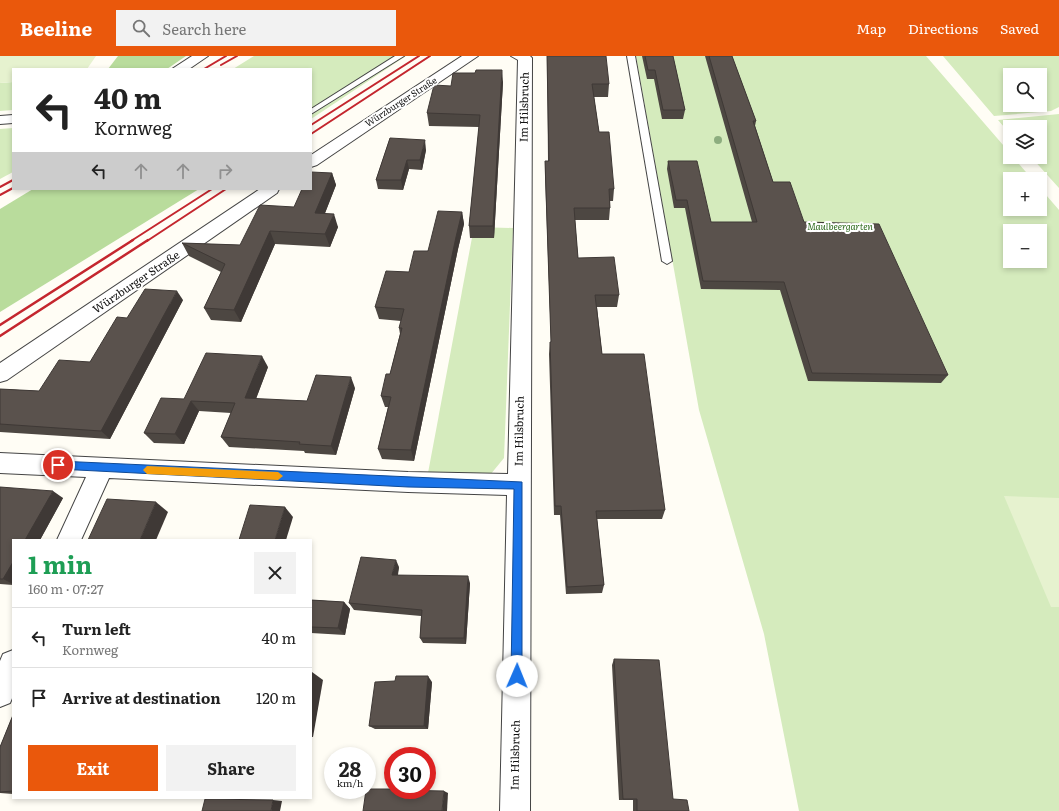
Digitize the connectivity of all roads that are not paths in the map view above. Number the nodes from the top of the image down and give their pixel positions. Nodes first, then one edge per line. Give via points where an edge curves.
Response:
1 (201, 56) edge
2 (400, 56) edge
3 (471, 56) edge
4 (631, 56) edge
5 (523, 57) edge
6 (181, 68) edge
7 (312, 111) edge
8 (12, 119) edge
9 (0, 120) edge
10 (312, 161) edge
11 (270, 190) edge
12 (667, 261) dead end
13 (0, 374) edge
14 (0, 463) edge
15 (102, 467) junction
16 (518, 485) junction
17 (69, 539) edge
18 (12, 666) edge
19 (0, 693) edge
20 (515, 811) edge

1 - 6 street
2 - 7 lane
3 - 10 street, Würzburger Straße
4 - 12 lane
5 - 16 street, Im Hilsbruch
8 - 9 street
11 - 13 street, Würzburger Straße
14 - 15 street
15 - 16 street
15 - 17 street
16 - 20 street, Im Hilsbruch
18 - 19 street

